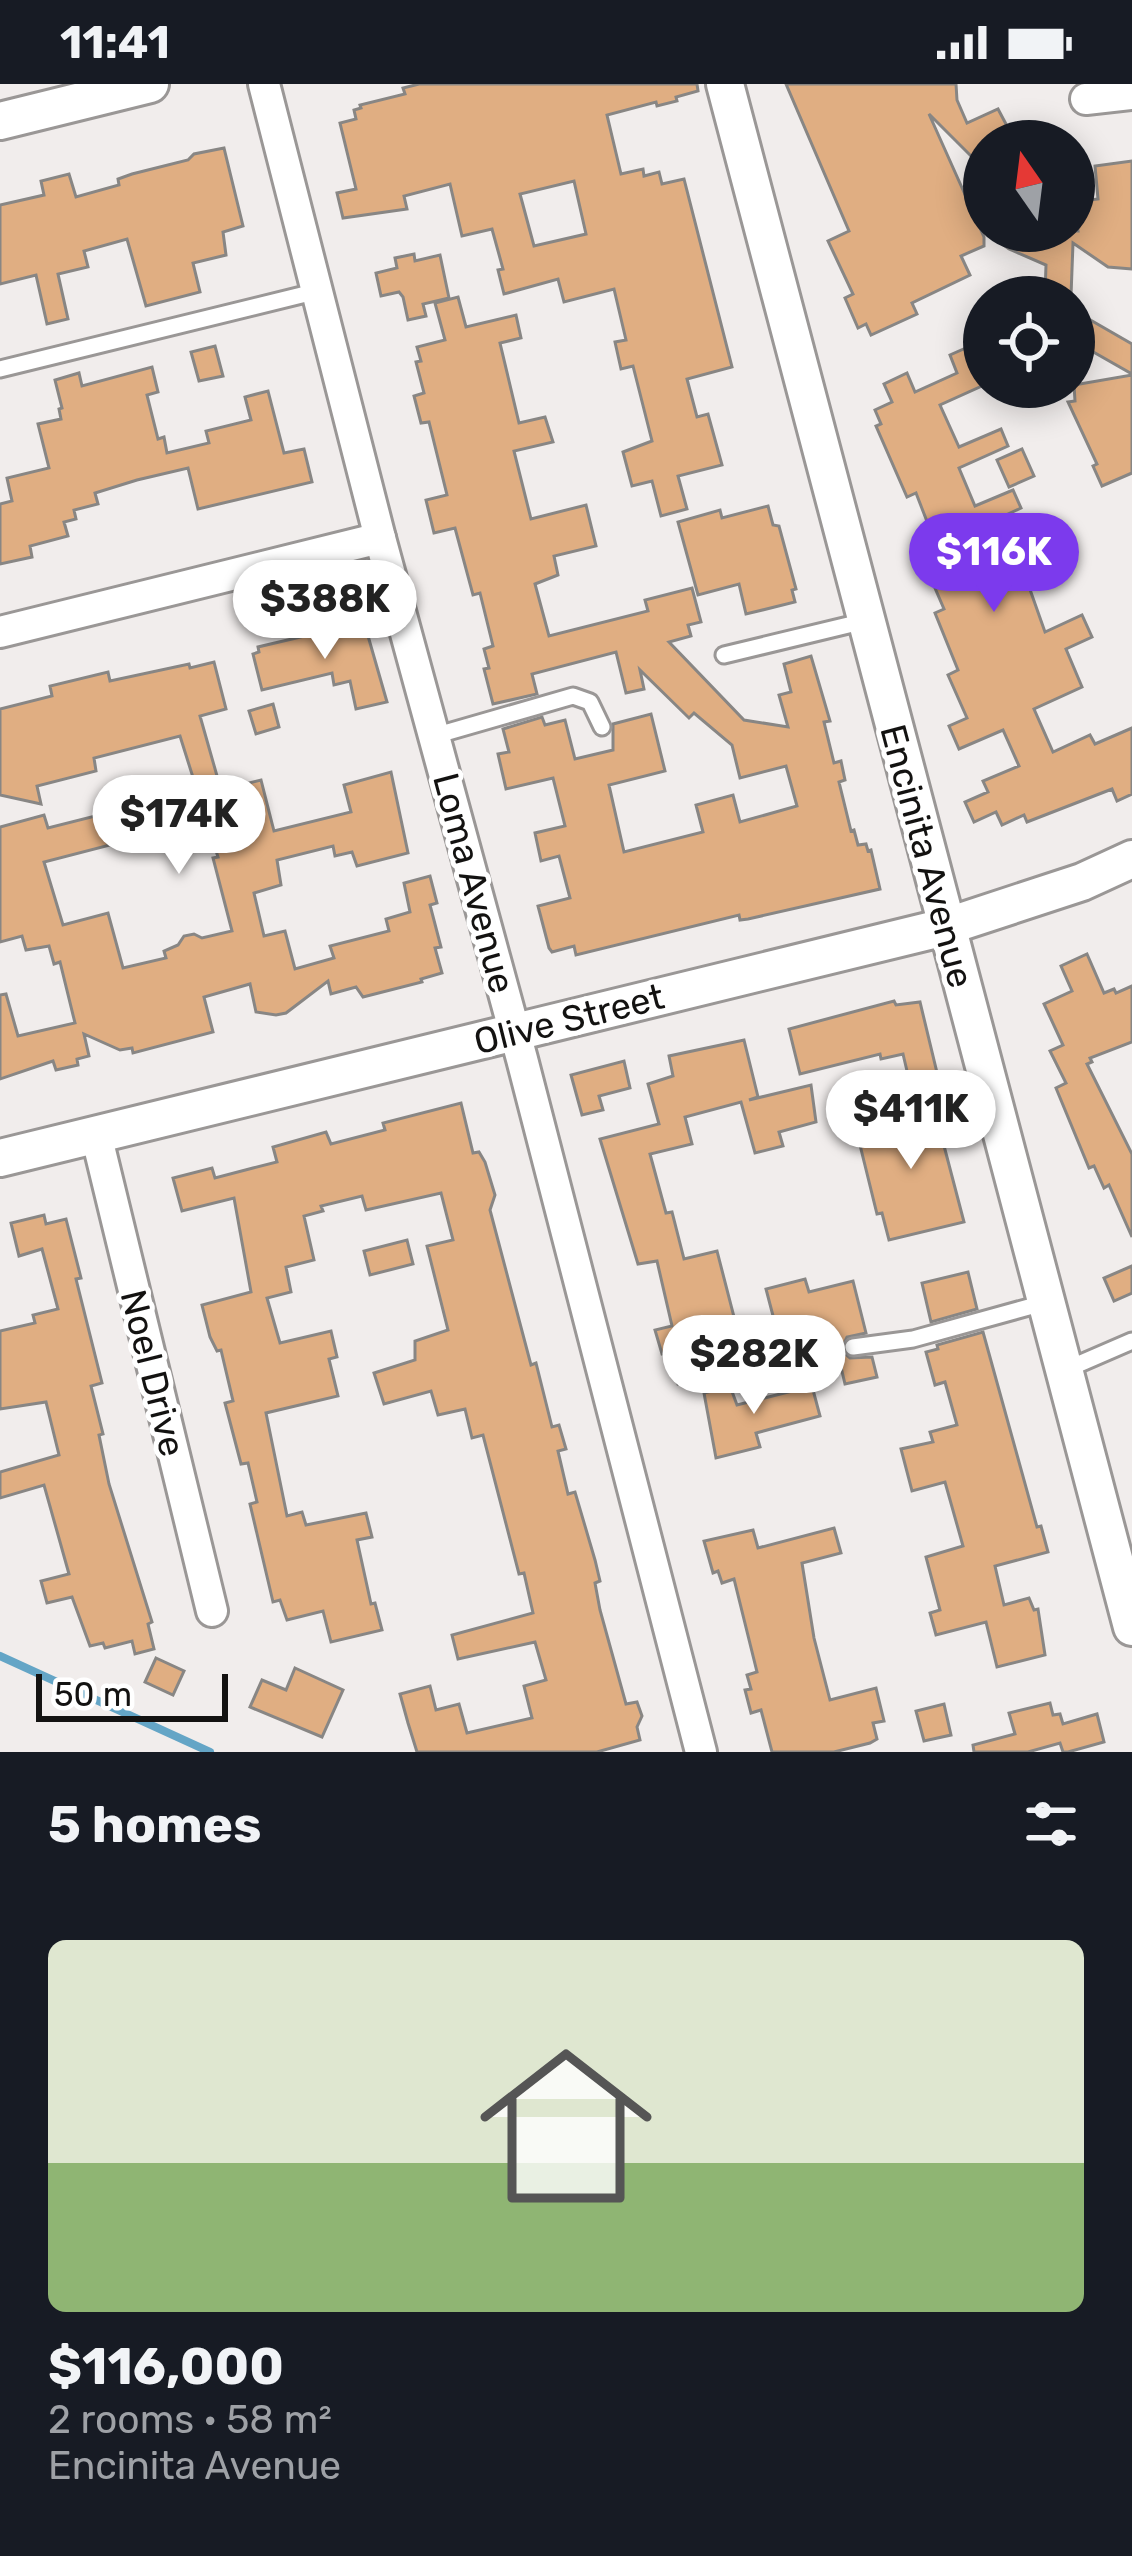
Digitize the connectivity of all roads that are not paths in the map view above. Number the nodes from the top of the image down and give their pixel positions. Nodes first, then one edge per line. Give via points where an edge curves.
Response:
1 (150, 84) edge
2 (264, 84) edge
3 (725, 84) edge
4 (1132, 94) edge
5 (1086, 99) dead end
6 (0, 121) edge
7 (318, 291) junction
8 (0, 369) edge
9 (380, 538) junction
10 (865, 621) junction
11 (0, 632) edge
12 (724, 655) dead end
13 (602, 728) dead end
14 (434, 736) junction
15 (1132, 860) edge
16 (945, 927) junction
17 (514, 1034) junction
18 (96, 1134) junction
19 (0, 1158) edge
20 (1047, 1302) junction
21 (1132, 1341) edge
22 (853, 1347) dead end
23 (1065, 1370) junction
24 (212, 1611) dead end
25 (1132, 1627) edge
26 (701, 1752) edge

1 - 6 street
2 - 7 street, Loma Avenue
3 - 10 street, Encinita Avenue
4 - 5 street
7 - 8 lane
7 - 9 street, Loma Avenue
9 - 11 street
9 - 14 street, Loma Avenue
10 - 12 lane
10 - 16 street, Encinita Avenue
13 - 14 lane via 590,702 573,696
14 - 17 street, Loma Avenue
15 - 16 street, Olive Street
16 - 17 street, Olive Street
16 - 20 street, Encinita Avenue
17 - 18 street, Olive Street
17 - 26 street, Loma Avenue
18 - 19 street, Olive Street
18 - 24 street, Noel Drive
20 - 22 lane
20 - 23 street, Encinita Avenue
21 - 23 lane
23 - 25 street, Encinita Avenue

